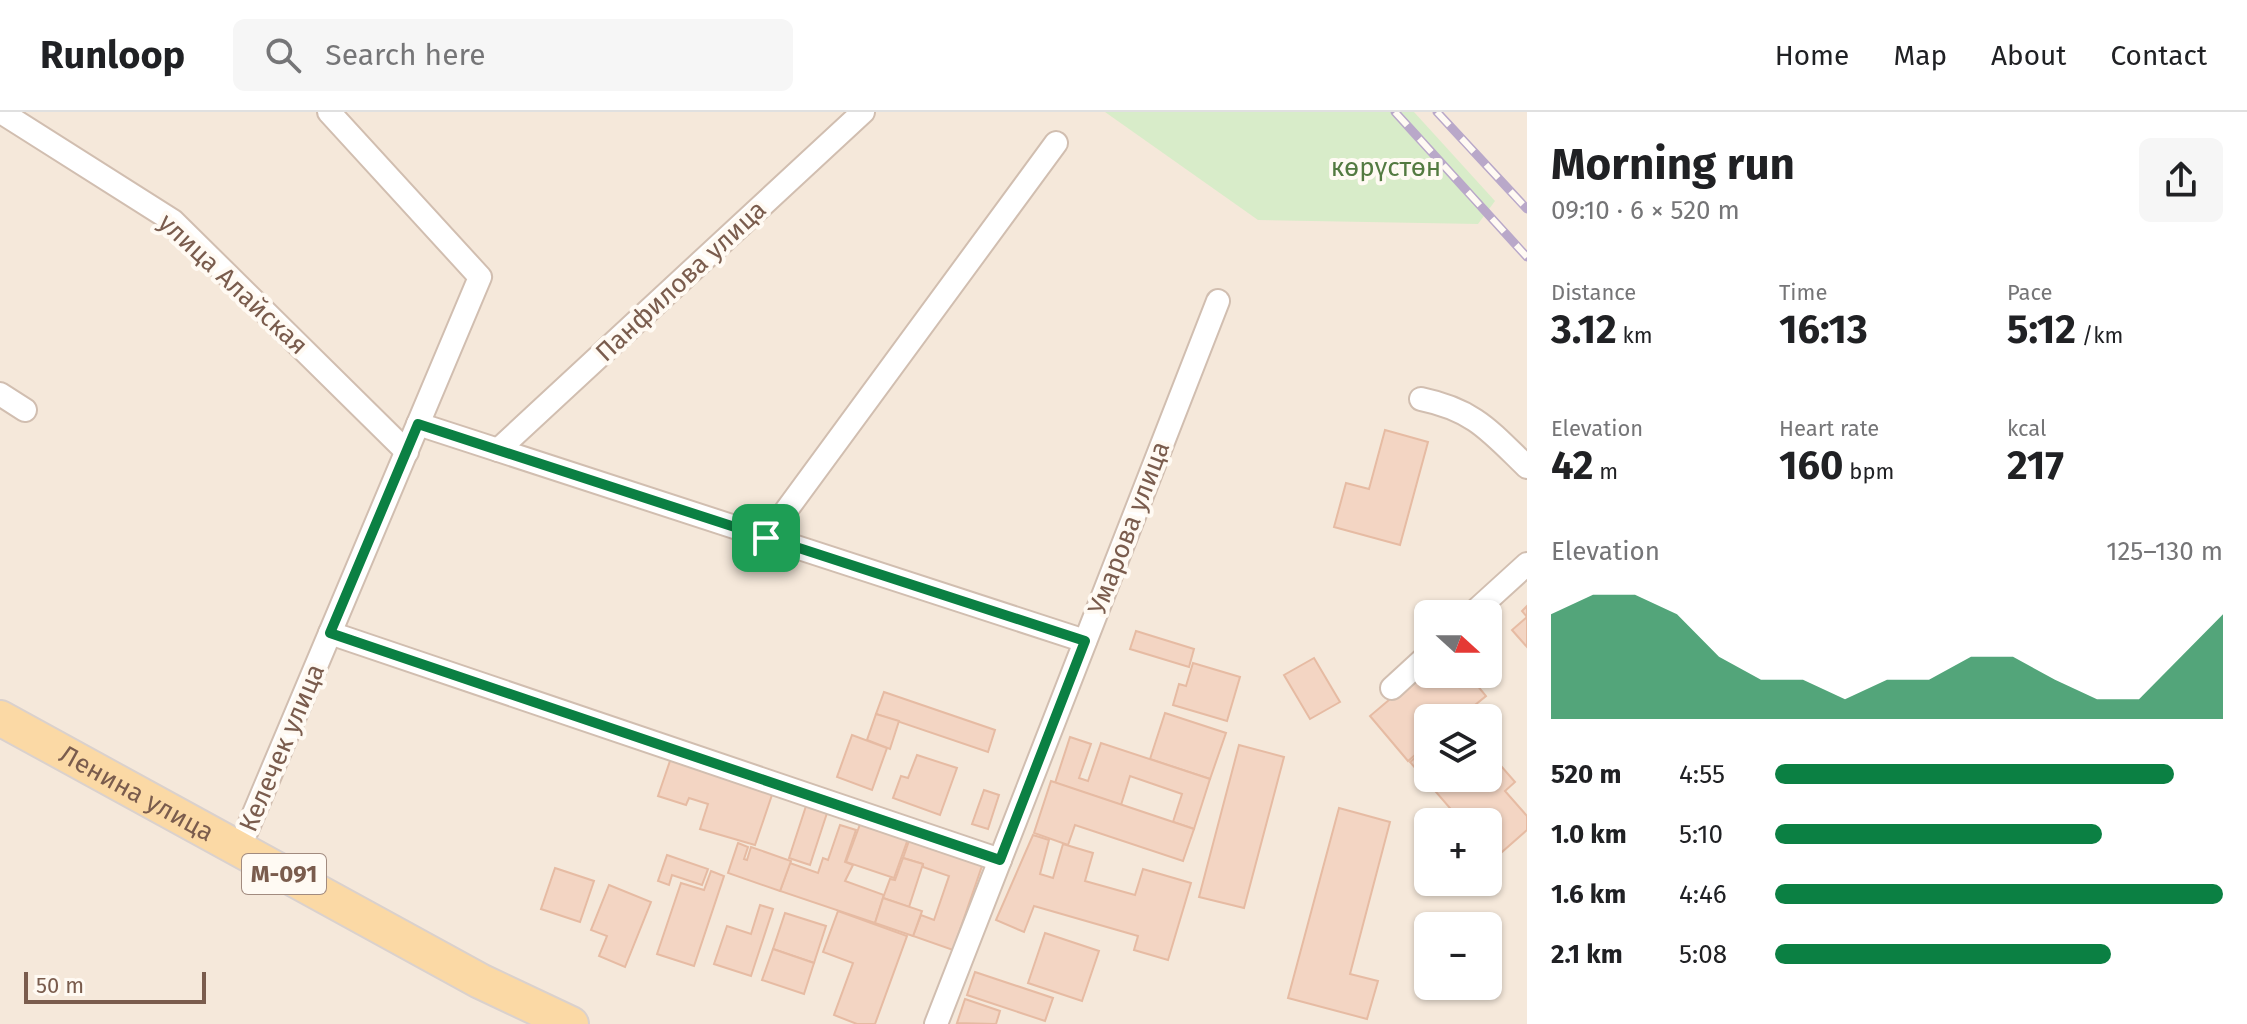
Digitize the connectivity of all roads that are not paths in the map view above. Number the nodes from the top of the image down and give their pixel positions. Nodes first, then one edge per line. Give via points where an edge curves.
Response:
1 (1, 112) edge
2 (329, 112) edge
3 (863, 112) edge
4 (1056, 143) dead end
5 (1218, 301) dead end
6 (0, 394) edge
7 (1421, 399) dead end
8 (25, 410) dead end
9 (418, 424) junction
10 (498, 450) junction
11 (407, 452) junction
12 (1527, 467) edge
13 (766, 538) junction
14 (1527, 564) edge
15 (1487, 600) edge
16 (330, 633) junction
17 (1085, 641) junction
18 (1414, 668) edge
19 (1392, 688) dead end
20 (0, 718) edge
21 (239, 849) junction
22 (1000, 860) junction
23 (571, 1024) edge
24 (936, 1024) edge

1 - 11 street, улица Алайская via 173,221
2 - 9 street, Келечек улица via 480,277
3 - 10 street, Панфилова улица
4 - 13 street
5 - 17 street, Умарова улица
6 - 8 street
7 - 12 street via 1445,404 1484,424
9 - 10 street
9 - 11 street, Келечек улица
10 - 13 street
11 - 16 street, Келечек улица
13 - 17 street
14 - 15 street
16 - 21 street, Келечек улица
16 - 22 street
17 - 22 street, Умарова улица
18 - 19 street
20 - 21 main road, Ленина улица / М-091
21 - 23 main road, Ленина улица / М-091 via 480,981
22 - 24 street, Умарова улица

